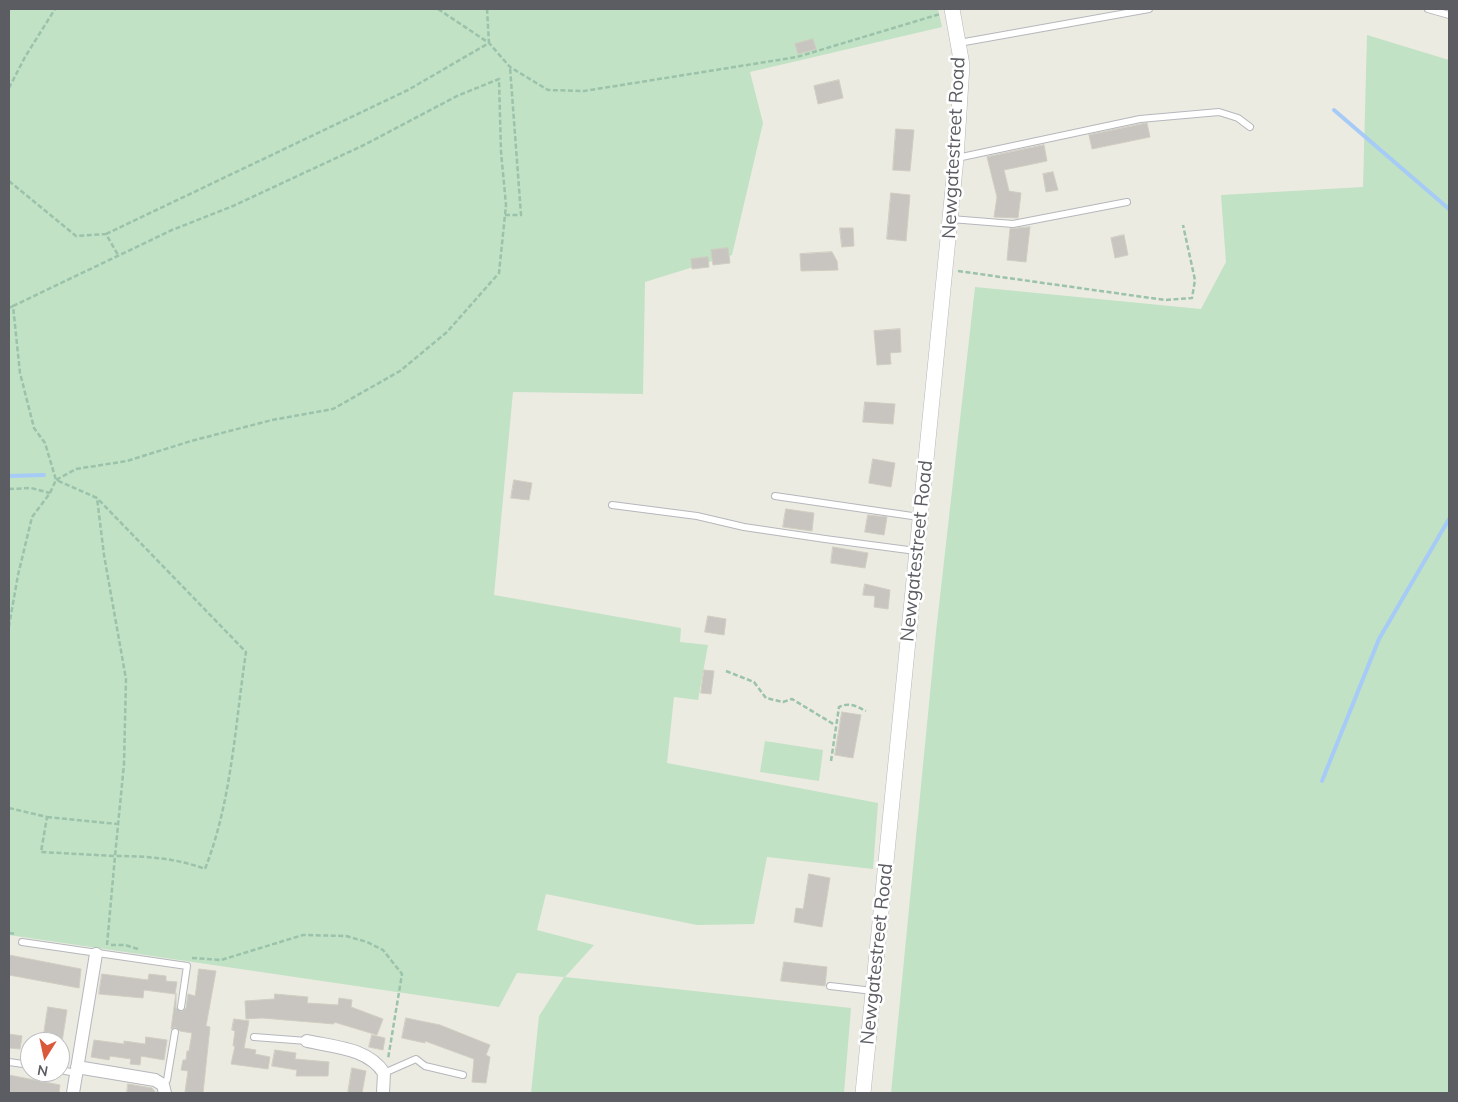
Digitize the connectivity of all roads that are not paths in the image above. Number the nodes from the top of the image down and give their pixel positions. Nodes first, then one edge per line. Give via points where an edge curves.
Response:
1 (952, 9) edge
2 (1149, 9) edge
3 (1428, 9) edge
4 (1449, 16) edge
5 (959, 43) junction
6 (1250, 127) dead end
7 (956, 158) junction
8 (1127, 202) dead end
9 (950, 219) junction
10 (775, 496) dead end
11 (612, 505) dead end
12 (920, 517) junction
13 (916, 550) junction
14 (22, 942) dead end
15 (96, 954) junction
16 (830, 986) dead end
17 (873, 991) junction
18 (181, 1007) dead end
19 (175, 1032) dead end
20 (254, 1037) dead end
21 (307, 1041) joint
22 (70, 1070) edge
23 (77, 1070) junction
24 (384, 1073) junction
25 (463, 1075) dead end
26 (164, 1089) edge
27 (73, 1093) edge
28 (383, 1093) edge
29 (863, 1093) edge

1 - 5 street, Newgatestreet Road
2 - 5 lane
3 - 4 lane
5 - 7 street, Newgatestreet Road via 962,65
6 - 7 lane via 1238,118 1218,112 1140,119
7 - 9 street, Newgatestreet Road
8 - 9 lane via 1013,224
9 - 12 street, Newgatestreet Road
10 - 12 lane
11 - 13 lane
12 - 13 street, Newgatestreet Road
13 - 17 street, Newgatestreet Road
14 - 15 lane
15 - 18 lane via 186,966
15 - 23 street
16 - 17 lane
17 - 29 street, Newgatestreet Road
19 - 26 lane
20 - 21 lane
21 - 24 street via 360,1053 375,1062
22 - 23 lane
23 - 26 street via 155,1080
23 - 27 street
24 - 25 lane via 416,1060 425,1066
24 - 28 street

